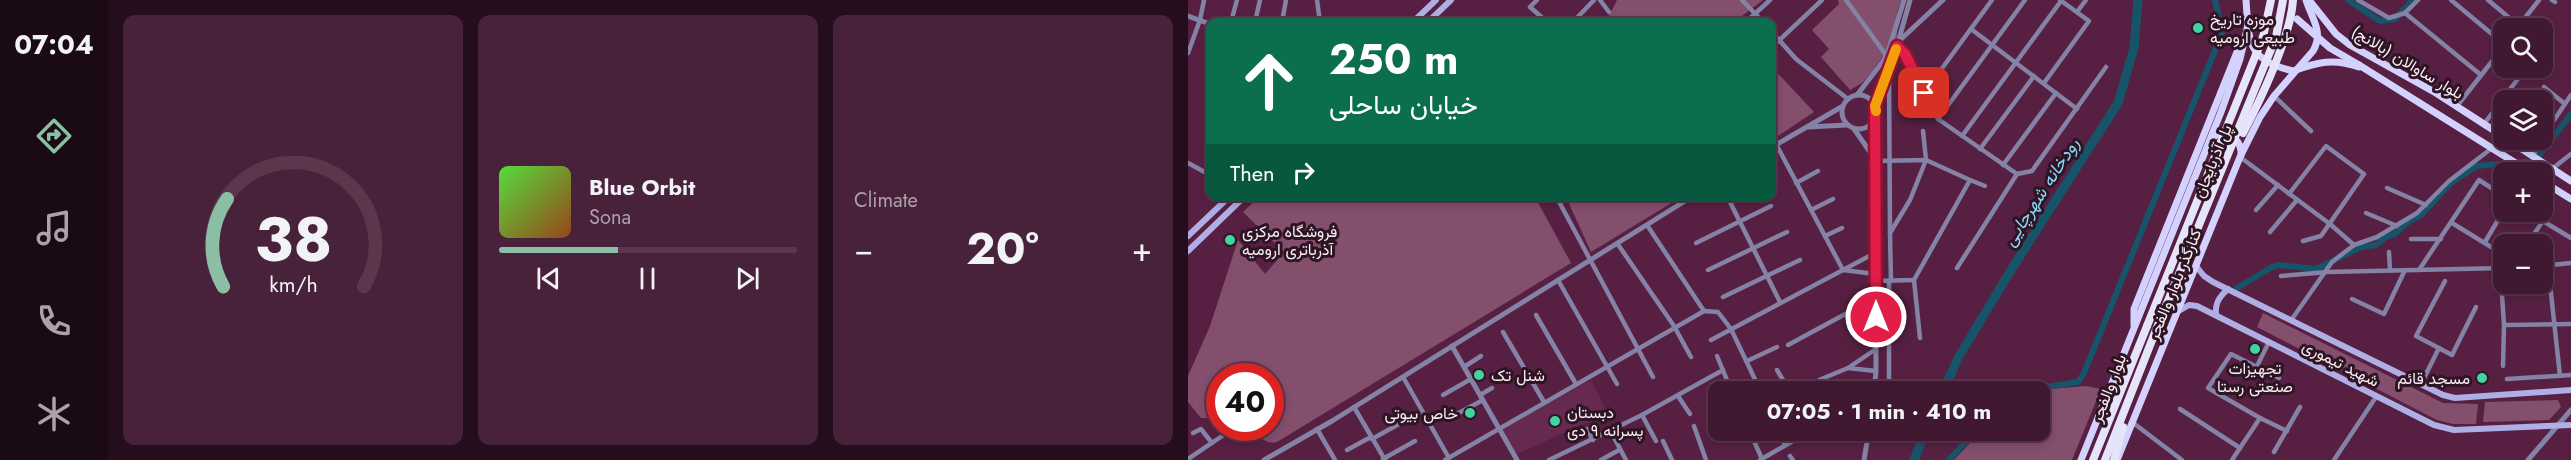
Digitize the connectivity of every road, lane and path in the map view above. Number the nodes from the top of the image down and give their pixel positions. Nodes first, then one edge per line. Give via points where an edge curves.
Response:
1 (1204, 0) edge
2 (1237, 0) edge
3 (1260, 0) edge
4 (1286, 0) edge
5 (1317, 0) edge
6 (1436, 0) edge
7 (1537, 0) edge
8 (1594, 0) edge
9 (1600, 0) edge
10 (1742, 0) edge
11 (1770, 0) edge
12 (1822, 0) edge
13 (1846, 0) edge
14 (1904, 0) edge
15 (1910, 0) edge
16 (1943, 0) edge
17 (1992, 0) edge
18 (2025, 0) edge
19 (2060, 0) edge
20 (2086, 0) edge
21 (2246, 0) edge
22 (2271, 0) edge
23 (2283, 0) edge
24 (2293, 0) edge
25 (2308, 0) edge
26 (2358, 0) edge
27 (2418, 0) edge
28 (2451, 0) edge
29 (2488, 0) edge
30 (2539, 0) edge
31 (1447, 2) edge
32 (1609, 12) dead end
33 (2077, 12) junction
34 (2405, 13) junction
35 (1755, 14) junction
36 (1188, 16) edge
37 (1905, 16) junction
38 (1232, 18) edge
39 (1256, 18) edge
40 (1283, 18) edge
41 (1319, 18) edge
42 (1417, 18) edge
43 (1432, 18) edge
44 (1542, 18) edge
45 (1577, 18) edge
46 (1750, 18) edge
47 (1759, 18) edge
48 (2508, 18) edge
49 (2525, 18) edge
50 (1200, 20) junction
51 (1206, 22) edge
52 (1918, 22) junction
53 (2248, 25) junction
54 (1971, 29) junction
55 (2493, 36) edge
56 (1776, 37) edge
57 (1779, 40) junction
58 (1776, 43) edge
59 (1898, 43) junction
60 (1994, 44) junction
61 (1188, 53) edge
62 (1886, 55) junction
63 (2493, 59) edge
64 (2016, 62) junction
65 (1889, 64) junction
66 (2106, 67) dead end
67 (2368, 70) junction
68 (2293, 71) junction
69 (2481, 75) junction
70 (2034, 76) junction
71 (2518, 78) edge
72 (2044, 83) junction
73 (2544, 87) dead end
74 (1924, 93) junction
75 (2056, 93) junction
76 (2436, 93) junction
77 (1857, 95) junction
78 (2571, 95) edge
79 (2274, 96) junction
80 (1848, 99) junction
81 (2565, 104) junction
82 (1843, 106) junction
83 (1875, 106) junction
84 (2457, 106) junction
85 (2426, 107) junction
86 (2077, 109) junction
87 (2221, 112) junction
88 (1875, 117) junction
89 (2260, 117) junction
90 (1938, 119) junction
91 (2553, 120) edge
92 (1847, 124) junction
93 (2484, 124) junction
94 (1805, 127) junction
95 (1854, 129) junction
96 (2493, 130) edge
97 (1923, 131) dead end
98 (2311, 131) dead end
99 (1962, 136) junction
100 (2209, 142) junction
101 (1776, 145) edge
102 (1980, 148) junction
103 (2492, 148) junction
104 (1776, 149) edge
105 (2524, 150) edge
106 (2536, 150) edge
107 (2571, 154) edge
108 (2533, 156) junction
109 (2240, 157) junction
110 (1876, 160) junction
111 (1889, 160) junction
112 (1926, 160) junction
113 (2514, 162) edge
114 (2542, 162) edge
115 (1188, 163) edge
116 (2226, 164) junction
117 (2003, 165) junction
118 (2553, 168) edge
119 (2553, 170) edge
120 (1818, 171) dead end
121 (1206, 173) edge
122 (2017, 174) junction
123 (1970, 180) junction
124 (2571, 181) edge
125 (1796, 183) junction
126 (2278, 185) junction
127 (1985, 186) dead end
128 (2387, 188) dead end
129 (2553, 188) edge
130 (2493, 189) edge
131 (2289, 194) junction
132 (1833, 200) dead end
133 (2297, 200) junction
134 (2571, 200) edge
135 (1225, 201) edge
136 (1240, 201) edge
137 (1559, 201) edge
138 (1685, 201) edge
139 (1729, 201) edge
140 (2426, 205) junction
141 (1771, 206) dead end
142 (1810, 210) junction
143 (2256, 210) dead end
144 (2366, 213) dead end
145 (1739, 221) junction
146 (2497, 222) edge
147 (2545, 222) edge
148 (2452, 223) junction
149 (2330, 224) junction
150 (1647, 225) junction
151 (2397, 226) junction
152 (1842, 228) dead end
153 (1787, 232) dead end
154 (2270, 232) dead end
155 (1890, 233) junction
156 (1188, 236) edge
157 (1825, 237) junction
158 (2571, 238) edge
159 (2411, 239) dead end
160 (2441, 239) junction
161 (2303, 241) dead end
162 (2485, 242) junction
163 (1617, 243) junction
164 (1696, 243) dead end
165 (2354, 245) junction
166 (2493, 247) edge
167 (1753, 248) junction
168 (1188, 251) edge
169 (2390, 252) dead end
170 (1875, 253) junction
171 (1590, 260) junction
172 (1800, 260) dead end
173 (2571, 264) edge
174 (2553, 265) edge
175 (2196, 266) junction
176 (1957, 268) dead end
177 (2493, 268) edge
178 (1708, 270) dead end
179 (1843, 270) junction
180 (2390, 270) junction
181 (2405, 270) junction
182 (2419, 270) junction
183 (2327, 272) junction
184 (1875, 274) junction
185 (1767, 276) junction
186 (2281, 276) dead end
187 (1558, 280) junction
188 (1914, 280) junction
189 (1875, 281) junction
190 (1890, 281) junction
191 (2445, 281) dead end
192 (2228, 289) junction
193 (2551, 294) edge
194 (2502, 296) dead end
195 (1723, 297) dead end
196 (1875, 298) junction
197 (2352, 299) dead end
198 (1780, 302) junction
199 (2476, 308) dead end
200 (1704, 311) junction
201 (1852, 311) junction
202 (2176, 312) junction
203 (1536, 315) dead end
204 (2216, 315) junction
205 (1876, 317) junction
206 (2292, 319) junction
207 (2571, 324) edge
208 (2504, 325) junction
209 (2553, 325) junction
210 (1674, 326) junction
211 (2147, 326) joint
212 (1731, 328) junction
213 (2134, 330) junction
214 (2156, 330) joint
215 (1503, 332) dead end
216 (1920, 338) dead end
217 (1711, 340) dead end
218 (2269, 341) junction
219 (1788, 345) dead end
220 (1452, 346) junction
221 (1777, 347) dead end
222 (1638, 348) junction
223 (2439, 348) junction
224 (1876, 350) junction
225 (1481, 356) dead end
226 (1717, 356) dead end
227 (1690, 357) dead end
228 (2121, 360) junction
229 (1747, 361) junction
230 (1607, 366) junction
231 (2258, 366) junction
232 (2503, 366) dead end
233 (1464, 367) junction
234 (1848, 368) junction
235 (1723, 370) junction
236 (1777, 370) dead end
237 (1876, 370) junction
238 (2571, 375) edge
239 (1653, 376) dead end
240 (2560, 376) junction
241 (1403, 377) junction
242 (2279, 378) dead end
243 (1471, 379) junction
244 (2507, 379) dead end
245 (1819, 380) dead end
246 (1728, 381) edge
247 (1756, 381) edge
248 (1784, 381) edge
249 (1875, 381) edge
250 (1888, 381) edge
251 (1576, 384) junction
252 (1617, 384) dead end
253 (2421, 384) junction
254 (1492, 388) dead end
255 (2571, 390) edge
256 (1443, 395) dead end
257 (1678, 396) junction
258 (1481, 397) junction
259 (2376, 397) junction
260 (2130, 398) junction
261 (1544, 402) junction
262 (1354, 407) junction
263 (2300, 407) dead end
264 (2180, 409) dead end
265 (2571, 410) edge
266 (1690, 414) dead end
267 (1455, 415) dead end
268 (1642, 415) junction
269 (2260, 418) junction
270 (2132, 422) junction
271 (1399, 424) dead end
272 (2571, 425) edge
273 (1694, 426) dead end
274 (2556, 426) junction
275 (1499, 428) junction
276 (1317, 429) junction
277 (1587, 429) dead end
278 (1610, 430) junction
279 (2105, 431) junction
280 (2286, 431) junction
281 (1193, 433) dead end
282 (1372, 438) junction
283 (1593, 440) junction
284 (1215, 441) edge
285 (1415, 441) dead end
286 (1656, 441) dead end
287 (1663, 441) dead end
288 (1753, 441) edge
289 (1783, 441) edge
290 (1792, 441) edge
291 (1868, 441) edge
292 (1212, 443) junction
293 (1785, 445) junction
294 (2240, 448) junction
295 (1347, 450) dead end
296 (1619, 450) junction
297 (2274, 453) dead end
298 (1188, 459) edge
299 (1448, 459) edge
300 (1264, 460) edge
301 (1335, 460) edge
302 (1384, 460) edge
303 (1516, 460) edge
304 (1549, 460) edge
305 (1601, 460) edge
306 (1626, 460) edge
307 (1672, 460) edge
308 (1706, 460) edge
309 (1761, 460) edge
310 (1864, 460) edge
311 (2081, 460) edge
312 (2093, 460) edge
313 (2105, 460) edge
314 (2116, 460) edge
315 (2182, 460) edge
316 (2232, 460) edge
317 (2334, 460) edge
318 (2528, 460) edge

1 - 50 street
2 - 38 street
3 - 39 street
4 - 40 street
5 - 41 street
6 - 42 main road
7 - 44 street via 1530,7
8 - 45 street
9 - 32 street
10 - 35 street
11 - 35 street
12 - 57 street
13 - 62 street
14 - 62 street
15 - 37 street
16 - 52 street
17 - 54 street
18 - 60 street
19 - 33 street
19 - 64 street
20 - 33 street
21 - 53 main road
22 - 211 highway, پل آذربایجان, bridge via 2263,38 2246,83
23 - 67 main road, بلوار ساوالان (بالانج), bridge via 2313,34
23 - 116 highway, پل آذربایجان, bridge via 2276,37
24 - 116 highway, bridge via 2273,66
25 - 68 main road, کنارگذر بلوار والفجر via 2319,33 2318,43
25 - 76 main road, بلوار ساوالان (بالانج) via 2350,45
26 - 34 street via 2389,18
27 - 34 street
28 - 55 street
29 - 48 street
30 - 49 street
31 - 43 main road
33 - 72 street via 2089,21
34 - 69 street
35 - 46 street
35 - 47 street
36 - 50 street
37 - 52 street
37 - 59 street
50 - 51 street
50 - 61 street
52 - 59 street
53 - 68 main road via 2249,42 2256,53
53 - 87 main road, کنارگذر بلوار والفجر
53 - 213 main road via 2134,309
54 - 60 street
54 - 74 street
56 - 57 street
57 - 58 street
57 - 80 street via 1796,59
59 - 65 street
59 - 74 street
60 - 64 street
60 - 90 street
62 - 77 street
63 - 69 street
64 - 70 street
64 - 99 street
65 - 83 street
65 - 111 street
66 - 86 street
67 - 68 main road via 2345,62 2319,62
67 - 85 main road, بلوار ساوالان (بالانج)
68 - 79 main road, کنارگذر بلوار والفجر
69 - 84 street
70 - 72 street
70 - 102 street
71 - 93 street
72 - 75 street
73 - 81 street
74 - 90 street
75 - 86 street
75 - 117 street
76 - 84 main road, بلوار ساوالان (بالانج)
76 - 85 main road via 2426,99
77 - 80 street
77 - 83 street via 1870,98
78 - 81 street
79 - 89 main road, کنارگذر بلوار والفجر
79 - 98 street
80 - 82 street
81 - 91 street
82 - 92 street via 1842,116
82 - 94 street
83 - 88 street
84 - 93 main road, بلوار ساوالان (بالانج)
85 - 103 main road, بلوار ساوالان (بالانج)
86 - 122 street via 2032,171
87 - 89 main road via 2223,120 2235,128
87 - 100 main road, کنارگذر بلوار والفجر
88 - 95 street via 1867,127
88 - 110 street
89 - 109 main road, کنارگذر بلوار والفجر
90 - 99 street
92 - 94 street
92 - 95 street
93 - 96 main road, بلوار ساوالان (بالانج)
94 - 101 street
95 - 110 street
97 - 112 street
99 - 102 street
100 - 109 main road via 2219,133 2231,136 2240,146
100 - 213 main road, کنارگذر بلوار والفجر
102 - 117 street
103 - 113 main road, بلوار ساوالان (بالانج)
103 - 140 street via 2449,181
104 - 125 street
105 - 108 main road
106 - 108 street
107 - 118 street
108 - 114 main road
109 - 126 street
109 - 175 main road, کنارگذر بلوار والفجر
110 - 111 street
110 - 170 street
111 - 112 street
111 - 155 street
112 - 123 street
112 - 155 street via 1910,200
115 - 121 street
116 - 214 highway, پل آذربایجان, bridge
117 - 122 street
119 - 124 main road
120 - 125 street
122 - 176 street
123 - 127 street
123 - 188 street
125 - 142 street
126 - 131 street
126 - 143 street
128 - 140 street
129 - 134 main road
130 - 148 street via 2479,180
131 - 133 street
131 - 149 street via 2326,146 2364,174
132 - 142 street
133 - 149 street
133 - 154 street
135 - 156 main road
136 - 168 main road
137 - 171 street
138 - 150 street
139 - 145 street
140 - 151 street
141 - 145 street
142 - 157 street
144 - 151 street
145 - 164 street
145 - 167 street
146 - 162 street
147 - 158 street
148 - 160 street
148 - 162 street
149 - 161 street via 2321,236
149 - 165 street
150 - 163 street
150 - 200 street
151 - 165 street
152 - 157 street
153 - 167 street
155 - 190 street
157 - 179 street
159 - 160 street
160 - 182 street
162 - 166 street
163 - 171 street
163 - 210 street
165 - 183 street via 2332,262
167 - 178 street
167 - 185 street
169 - 180 street
170 - 179 street
170 - 184 street
171 - 187 street
171 - 222 street
172 - 185 street
173 - 174 street
175 - 192 main road via 2204,276
175 - 202 main road, کنارگذر بلوار والفجر
177 - 182 street
179 - 184 street
179 - 198 street
180 - 181 street
180 - 183 street
181 - 182 street
181 - 197 street via 2384,314
183 - 186 street
183 - 206 street
184 - 189 street
185 - 195 street
185 - 198 street
187 - 220 street
187 - 230 street
188 - 190 street
188 - 216 street
189 - 190 street
189 - 196 street
190 - 250 street
191 - 223 street via 2416,336
192 - 204 main road via 2215,304
192 - 206 main road
193 - 209 street
194 - 208 street
196 - 201 street
196 - 205 street
198 - 212 street
199 - 223 street via 2452,355
200 - 210 street
200 - 212 street via 1718,312
201 - 205 street
201 - 219 street
202 - 204 main road, شهید تیموری via 2189,305
202 - 270 main road, کنارگذر بلوار والفجر
203 - 251 street
204 - 218 main road, شهید تیموری
205 - 224 street
206 - 253 main road
207 - 209 street
208 - 209 street
208 - 232 street
209 - 240 street
210 - 222 street
210 - 227 street
211 - 279 highway, بلوار والفجر
212 - 217 street
212 - 229 street
213 - 228 main road, کنارگذر بلوار والفجر
214 - 260 highway, بلوار والفجر
215 - 261 street
218 - 231 street
218 - 259 main road, شهید تیموری
220 - 233 street
220 - 241 street
221 - 229 street
222 - 230 street
222 - 239 street
223 - 253 street
224 - 234 street
224 - 237 street
225 - 233 street
226 - 235 street
228 - 279 main road
228 - 311 main road, کنارگذر بلوار والفجر
229 - 247 street
230 - 251 street
230 - 252 street
231 - 242 street
231 - 269 street via 2231,354 2208,388
233 - 243 street
234 - 237 street
234 - 245 street
235 - 246 street
235 - 257 street
236 - 248 street
237 - 249 street
238 - 240 street
240 - 244 street
241 - 262 street
241 - 299 street
243 - 256 street
243 - 258 street
251 - 261 street
253 - 255 main road via 2455,398
254 - 258 street
257 - 266 street
257 - 268 street
258 - 267 street
258 - 275 street
259 - 274 main road, شهید تیموری via 2434,425 2454,430
259 - 317 street
260 - 313 highway, بلوار والفجر
260 - 314 highway
261 - 275 street
262 - 276 street
262 - 282 street
263 - 280 street
264 - 294 street
265 - 274 street
268 - 278 street
268 - 286 street
269 - 280 street
269 - 294 street
270 - 314 main road, کنارگذر بلوار والفجر
270 - 315 street
271 - 282 street
272 - 274 main road, شهید تیموری
273 - 308 street
274 - 318 street
275 - 299 street
275 - 303 street
276 - 300 street
276 - 301 street
277 - 283 street
278 - 283 street
278 - 296 street
279 - 312 highway, بلوار والفجر
280 - 297 street
281 - 292 street via 1201,429
282 - 295 street
282 - 302 street
283 - 304 street
284 - 292 street
285 - 302 street
287 - 307 street
288 - 309 street
289 - 293 street
290 - 293 street
291 - 310 street
292 - 298 street
293 - 309 street
294 - 316 street
296 - 305 street
296 - 306 street

